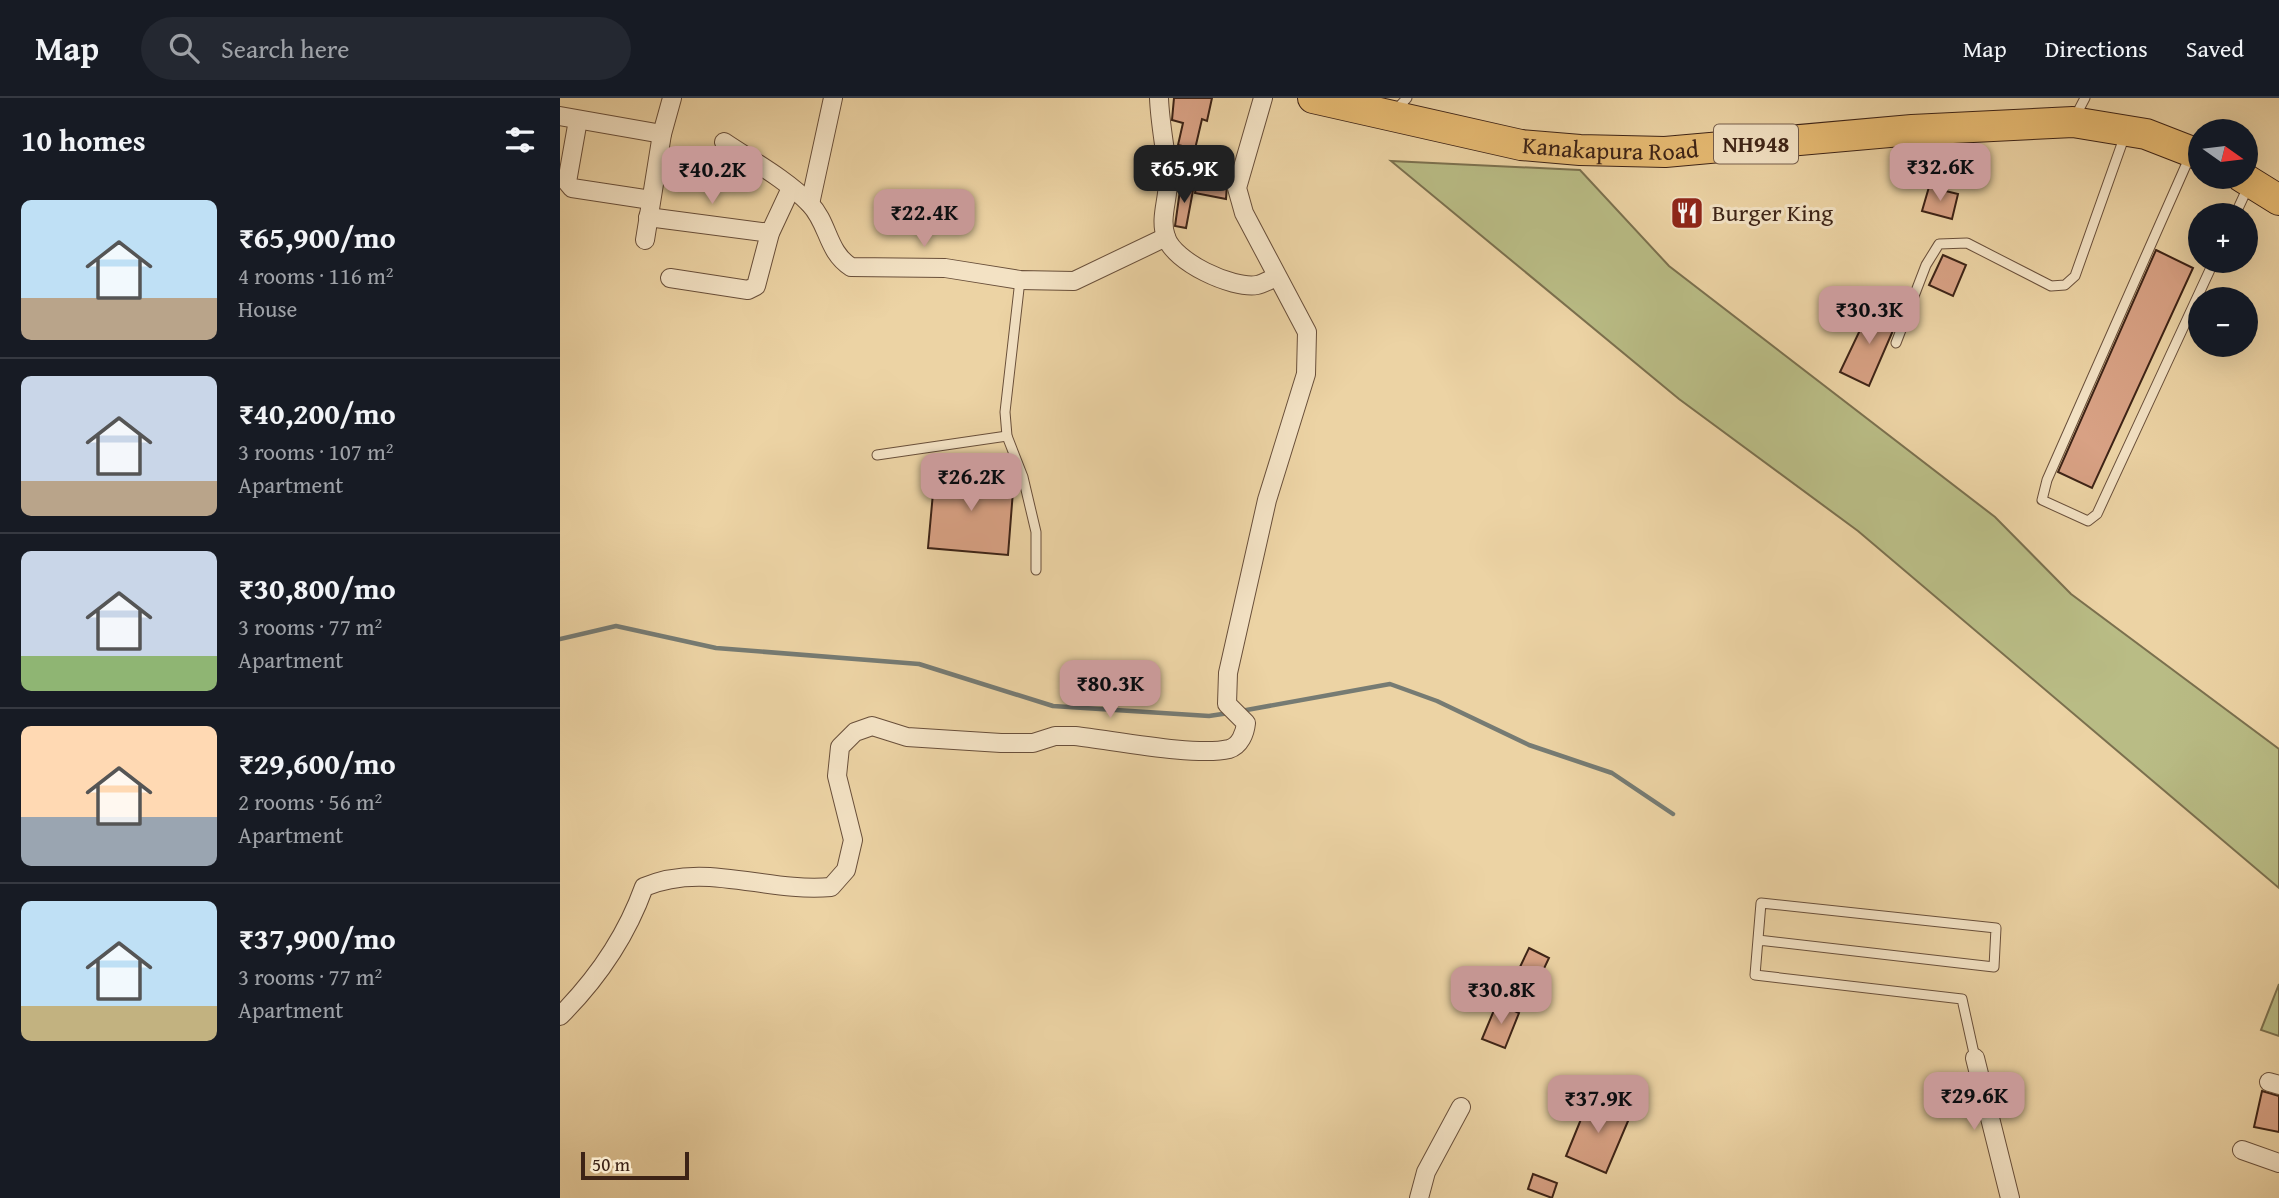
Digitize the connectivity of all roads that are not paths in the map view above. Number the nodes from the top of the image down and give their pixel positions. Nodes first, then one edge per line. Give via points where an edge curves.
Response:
1 (672, 98) edge
2 (833, 98) edge
3 (1159, 98) edge
4 (1263, 98) edge
5 (1313, 98) edge
6 (1399, 106) edge
7 (2079, 110) edge
8 (560, 116) edge
9 (578, 120) junction
10 (2127, 131) junction
11 (662, 134) junction
12 (724, 142) dead end
13 (2188, 150) edge
14 (2188, 171) edge
15 (2258, 187) edge
16 (791, 188) junction
17 (2279, 200) edge
18 (810, 204) junction
19 (650, 209) junction
20 (770, 233) junction
21 (1166, 237) junction
22 (645, 240) dead end
23 (2208, 273) edge
24 (1277, 276) junction
25 (670, 278) dead end
26 (1020, 280) junction
27 (1896, 343) dead end
28 (1007, 436) junction
29 (877, 456) dead end
30 (1036, 570) dead end
31 (1758, 940) junction
32 (560, 1016) edge
33 (1975, 1058) joint
34 (1461, 1107) dead end
35 (2242, 1150) dead end
36 (2279, 1163) edge
37 (1419, 1198) edge
38 (2008, 1198) edge

1 - 11 street
2 - 18 street
3 - 21 street via 1168,179
4 - 24 street via 1237,188 1244,213
5 - 6 highway, Kanakapura Road / NH948
6 - 7 highway, Kanakapura Road / NH948 via 1521,145 1665,152
7 - 10 highway, Kanakapura Road / NH948
8 - 9 street
9 - 11 street
9 - 19 street via 568,182 572,187
10 - 13 highway, Kanakapura Road / NH948
10 - 27 lane via 2074,275 2065,285 2051,286 1967,243 1939,244 1926,265
11 - 19 street
12 - 16 street
14 - 23 lane via 2047,480 2042,500 2088,521 2096,514
15 - 17 highway
16 - 18 street
16 - 20 street
18 - 26 street via 824,224 831,248 851,267 945,268
19 - 20 street
19 - 22 street
20 - 25 street via 756,286 748,290
21 - 24 street via 1175,253 1227,281 1256,285
21 - 26 street via 1074,281
24 - 32 street via 1307,332 1306,374 1267,500 1228,673 1227,704 1246,723 1239,742 1230,749 1196,750 1075,736 1011,743 939,741 872,726 855,732 840,747 837,776 853,840 846,870 831,887 774,886 726,876 663,878 644,887 607,962
26 - 28 lane via 1005,412
28 - 29 lane
28 - 30 lane via 1036,532
31 - 31 lane via 1761,903 1996,928 1994,967
31 - 33 lane via 1755,975 1962,999
33 - 38 street
34 - 37 street via 1426,1172
35 - 36 street

